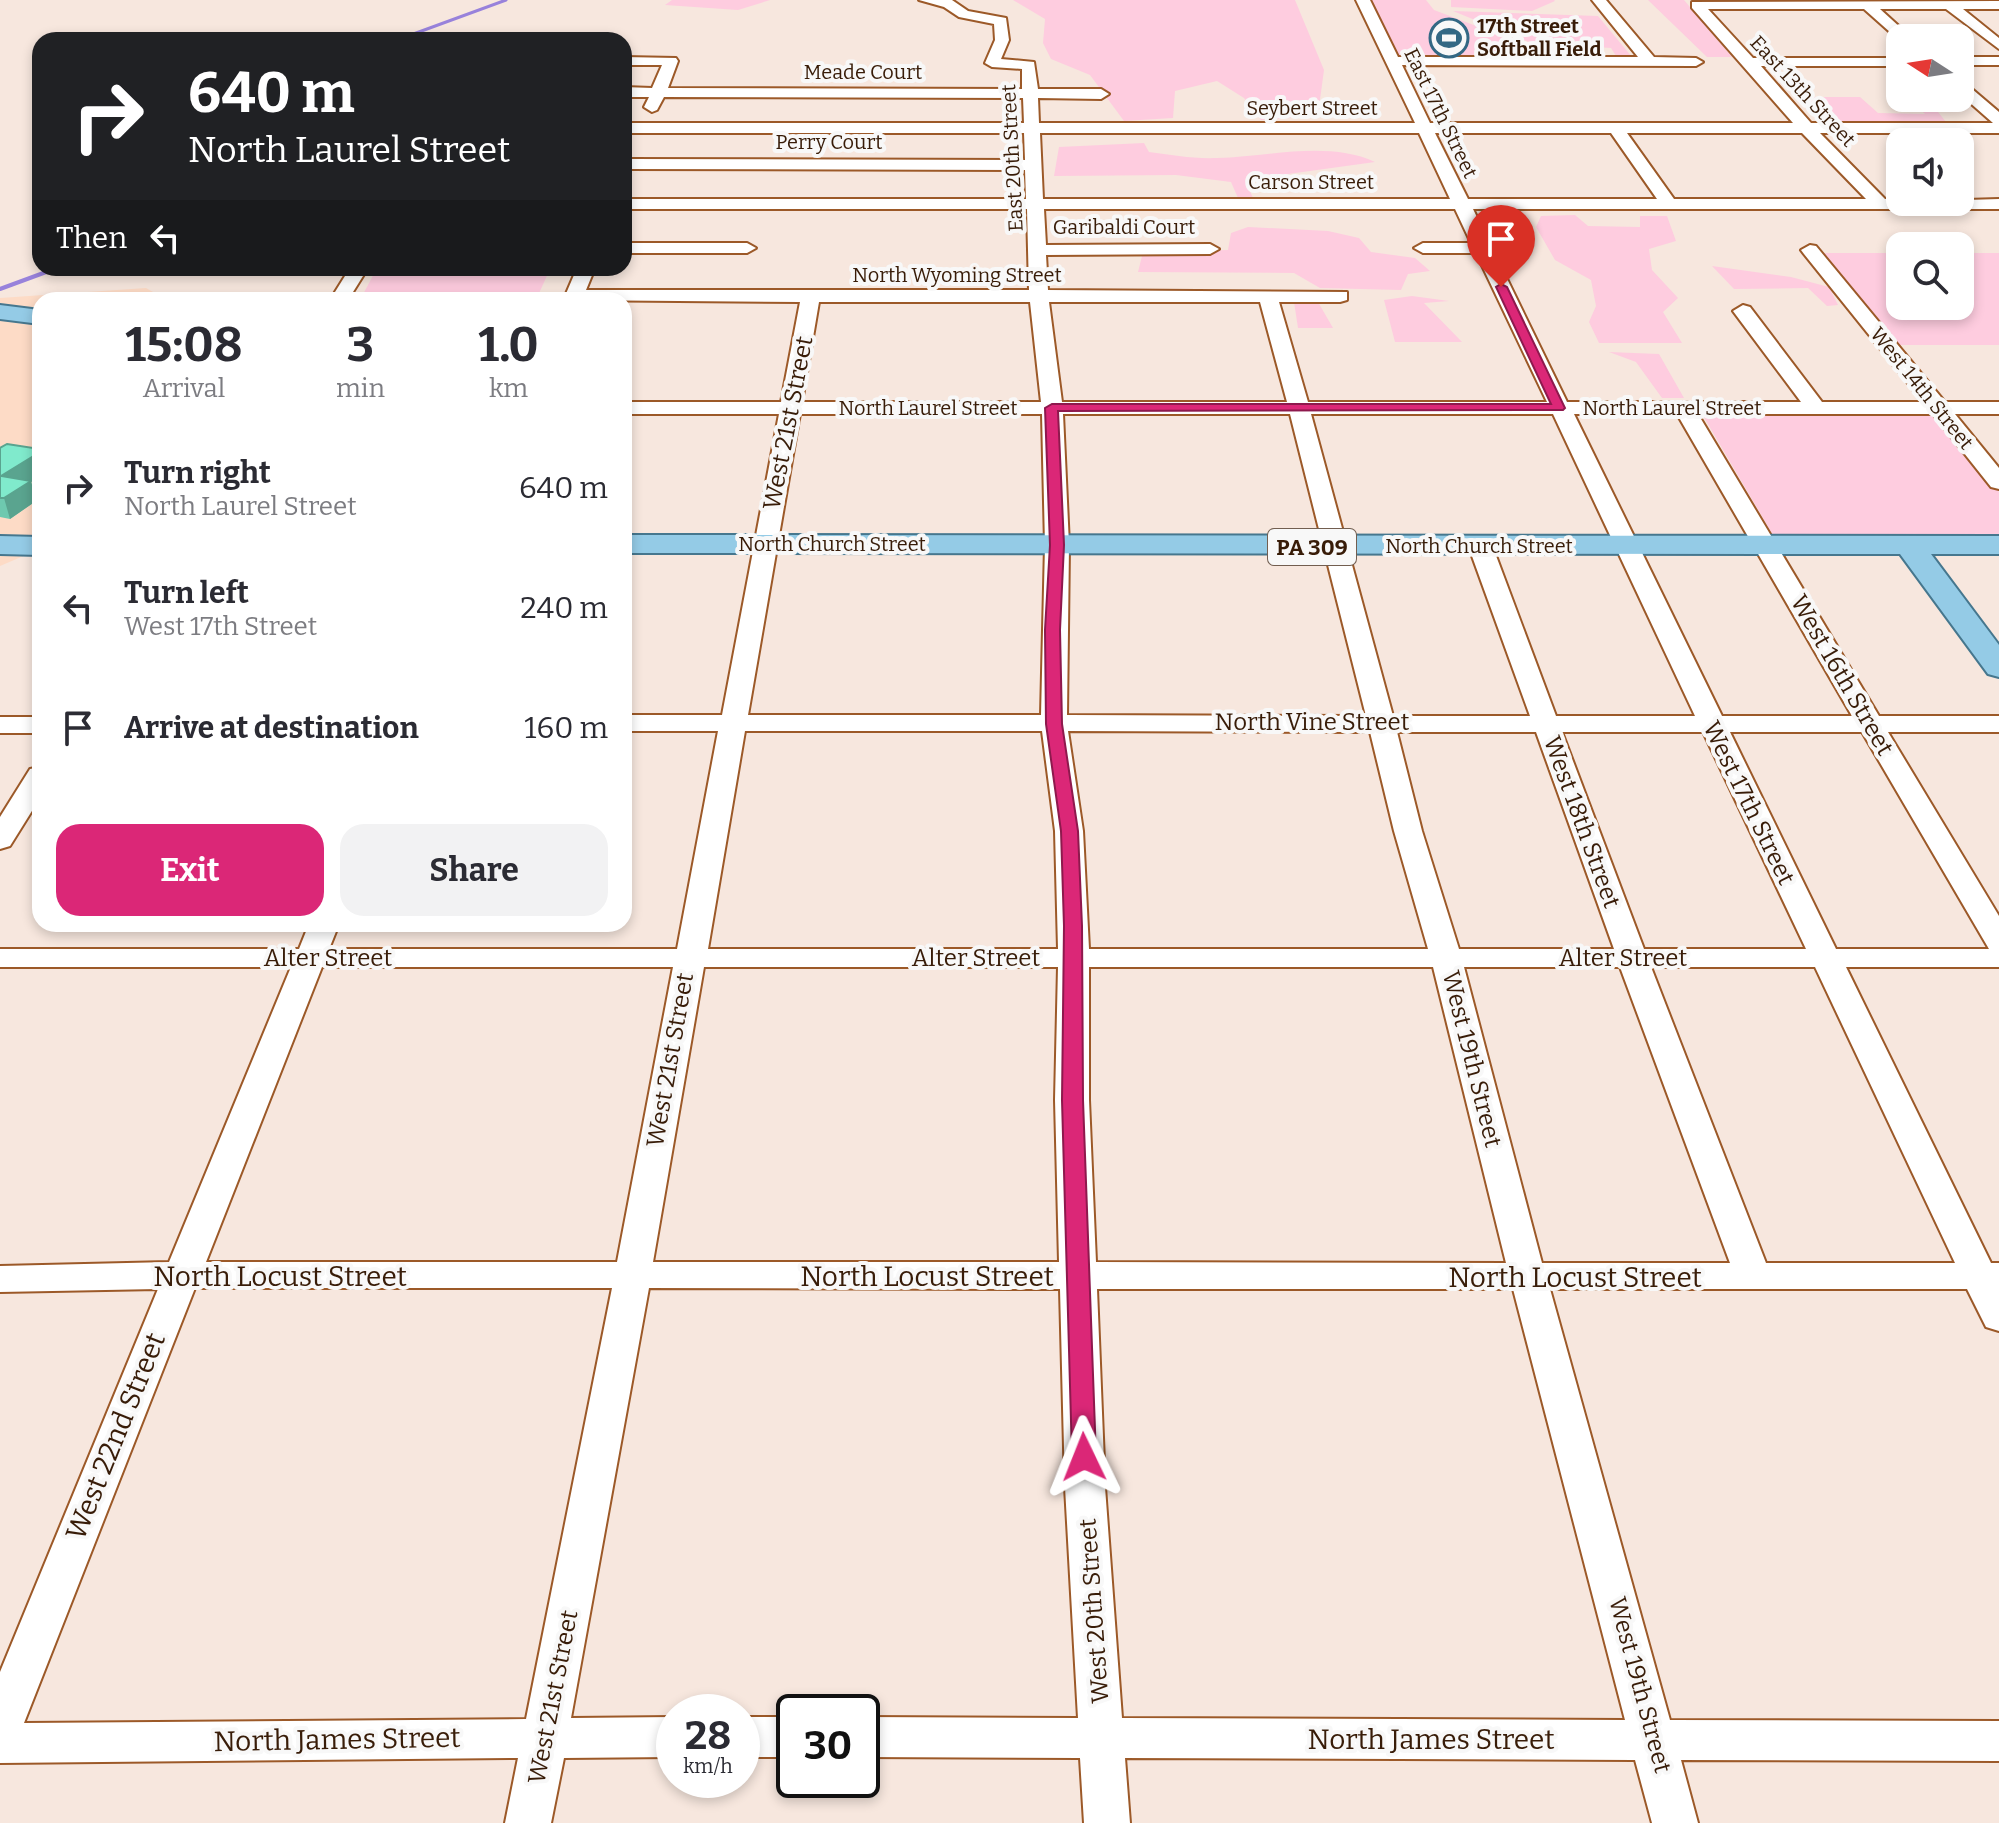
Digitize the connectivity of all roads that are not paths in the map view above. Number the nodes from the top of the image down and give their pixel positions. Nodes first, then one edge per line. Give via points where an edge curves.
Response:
1 (926, 0) edge
2 (1363, 0) edge
3 (1599, 0) edge
4 (1865, 3) edge
5 (1946, 3) edge
6 (1999, 5) edge
7 (1889, 24) edge
8 (1999, 45) edge
9 (632, 61) edge
10 (1393, 61) junction
11 (1649, 61) junction
12 (1974, 61) edge
13 (1999, 61) edge
14 (1696, 62) dead end
15 (1749, 62) junction
16 (1886, 62) edge
17 (851, 70) dead end
18 (632, 92) edge
19 (658, 92) junction
20 (847, 92) junction
21 (1030, 94) junction
22 (1101, 94) dead end
23 (1974, 98) edge
24 (1999, 120) edge
25 (1033, 128) junction
26 (1425, 128) junction
27 (1616, 128) junction
28 (1810, 128) junction
29 (1886, 128) edge
30 (1974, 128) edge
31 (1999, 128) edge
32 (632, 154) edge
33 (833, 165) junction
34 (1035, 165) junction
35 (1974, 191) edge
36 (632, 203) edge
37 (1461, 204) junction
38 (1669, 204) junction
39 (1880, 204) junction
40 (1036, 205) junction
41 (1995, 208) edge
42 (632, 248) edge
43 (747, 248) dead end
44 (1423, 248) dead end
45 (1482, 248) junction
46 (1210, 249) dead end
47 (1038, 250) junction
48 (1810, 250) dead end
49 (1501, 287) joint
50 (811, 296) junction
51 (1268, 296) junction
52 (1340, 296) dead end
53 (1039, 297) junction
54 (632, 298) edge
55 (1743, 311) dead end
56 (0, 312) edge
57 (32, 316) edge
58 (1300, 407) junction
59 (632, 408) edge
60 (790, 408) junction
61 (1052, 408) junction
62 (1559, 408) junction
63 (1684, 408) junction
64 (1816, 408) junction
65 (1939, 408) junction
66 (1999, 408) edge
67 (1999, 482) edge
68 (632, 544) edge
69 (765, 544) junction
70 (1908, 544) junction
71 (0, 545) edge
72 (1057, 545) junction
73 (1480, 545) junction
74 (1625, 545) junction
75 (1765, 545) junction
76 (1999, 545) edge
77 (32, 546) edge
78 (1338, 547) junction
79 (1999, 667) edge
80 (732, 722) junction
81 (1383, 722) junction
82 (1545, 722) junction
83 (1710, 722) junction
84 (1869, 722) junction
85 (632, 723) edge
86 (1054, 724) junction
87 (1999, 724) edge
88 (0, 725) edge
89 (32, 725) edge
90 (32, 788) edge
91 (0, 840) edge
92 (317, 941) edge
93 (1999, 942) edge
94 (1446, 956) junction
95 (0, 958) edge
96 (688, 958) junction
97 (1074, 958) junction
98 (1632, 958) junction
99 (1824, 958) junction
100 (1999, 958) edge
101 (180, 1275) junction
102 (632, 1275) junction
103 (1079, 1276) junction
104 (1529, 1276) junction
105 (1990, 1276) edge
106 (1754, 1278) junction
107 (0, 1279) edge
108 (1999, 1317) edge
109 (0, 1726) edge
110 (545, 1737) junction
111 (656, 1737) edge
112 (880, 1737) edge
113 (1103, 1737) junction
114 (1655, 1740) junction
115 (1999, 1741) edge
116 (0, 1743) edge
117 (528, 1823) edge
118 (1107, 1823) edge
119 (1675, 1823) edge

1 - 21 street, East 20th Street via 1001,21 1002,40 992,63 1029,65
2 - 10 street, East 17th Street
3 - 11 street
4 - 5 street
4 - 7 street
4 - 15 street, East 13th Street via 1697,5
5 - 6 street
5 - 8 street
9 - 19 street via 671,61
10 - 11 street
10 - 26 street, East 17th Street
11 - 14 street
12 - 13 street
15 - 16 street
15 - 28 street, East 13th Street
17 - 20 street
18 - 19 street, Meade Court
19 - 20 street, Meade Court
19 - 32 street
20 - 21 street, Meade Court
20 - 33 street
21 - 22 street, Meade Court
21 - 25 street, East 20th Street
23 - 24 street
25 - 26 street, Seybert Street
25 - 33 street, Seybert Street
25 - 34 street, East 20th Street
26 - 27 street, Seybert Street
26 - 37 street, East 17th Street
27 - 28 street, Seybert Street
27 - 38 street
28 - 29 street, Seybert Street
28 - 39 street, East 13th Street
30 - 31 street, Seybert Street
32 - 33 street, Perry Court
32 - 33 street, Seybert Street
33 - 34 street, Perry Court
33 - 36 street, Carson Street
33 - 40 street, Carson Street
34 - 40 street, East 20th Street
35 - 41 street
37 - 38 street, Carson Street
37 - 40 street, Carson Street
37 - 45 street, East 17th Street
38 - 39 street, Carson Street
39 - 41 street, Carson Street
40 - 47 street, East 20th Street
42 - 43 street
44 - 45 street
45 - 49 street, East 17th Street
46 - 47 street, Garibaldi Court
47 - 53 street, East 20th Street
48 - 65 street, West 14th Street
49 - 62 street, West 17th Street
50 - 53 street, North Wyoming Street
50 - 54 street, North Wyoming Street
50 - 60 street, West 21st Street
51 - 52 street, North Wyoming Street
51 - 53 street, North Wyoming Street
51 - 58 street, West 19th Street
53 - 61 street, West 20th Street
55 - 64 street
56 - 57 main road
58 - 61 street, North Laurel Street
58 - 62 street, North Laurel Street
58 - 78 street, West 19th Street
59 - 60 street, North Laurel Street
60 - 61 street, North Laurel Street
60 - 69 street, West 21st Street
61 - 72 street, West 20th Street
62 - 63 street, North Laurel Street
62 - 74 street, West 17th Street
63 - 64 street, North Laurel Street
63 - 75 street, West 16th Street
64 - 65 street, North Laurel Street
65 - 66 street, North Laurel Street
65 - 67 street, West 14th Street
68 - 69 main road, North Church Street / PA 309
69 - 72 main road, North Church Street / PA 309
69 - 80 street, West 21st Street
70 - 75 main road, North Church Street / PA 309
70 - 76 main road, North Church Street / PA 309
70 - 79 main road
71 - 77 main road
72 - 78 main road, North Church Street / PA 309
72 - 86 street, West 20th Street
73 - 74 main road, North Church Street / PA 309
73 - 78 main road, North Church Street / PA 309
73 - 82 street, West 18th Street
74 - 75 main road, North Church Street / PA 309
74 - 83 street, West 17th Street
75 - 84 street, West 16th Street
78 - 81 street, West 19th Street
80 - 85 street, North Vine Street
80 - 86 street, North Vine Street
80 - 96 street, West 21st Street
81 - 82 street, North Vine Street
81 - 86 street, North Vine Street
81 - 94 street, West 19th Street via 1408,831
82 - 83 street, North Vine Street
82 - 98 street, West 18th Street
83 - 84 street, North Vine Street
83 - 99 street, West 17th Street
84 - 87 street, North Vine Street
84 - 93 street, West 16th Street
86 - 97 street, West 20th Street via 1069,831
88 - 89 street
90 - 91 street
92 - 95 street, Alter Street
92 - 96 street, Alter Street
92 - 101 street, West 22nd Street
94 - 97 street, Alter Street
94 - 98 street, Alter Street
94 - 104 street, West 19th Street
96 - 97 street, Alter Street
96 - 102 street, West 21st Street
97 - 103 street, West 20th Street via 1072,1100
98 - 99 street, Alter Street
98 - 106 street, West 18th Street
99 - 100 street, Alter Street
99 - 105 street, West 17th Street
101 - 102 street, North Locust Street
101 - 107 street, North Locust Street
101 - 109 street, West 22nd Street
102 - 103 street, North Locust Street
102 - 110 street, West 21st Street
103 - 104 street, North Locust Street
103 - 113 street, West 20th Street via 1085,1487
104 - 106 street, North Locust Street
104 - 114 street, West 19th Street
105 - 106 street, North Locust Street
105 - 108 street, West 17th Street
110 - 111 street, North James Street
110 - 116 street, North James Street
110 - 117 street, West 21st Street
112 - 113 street, North James Street
113 - 114 street, North James Street
113 - 118 street, West 20th Street
114 - 115 street, North James Street
114 - 119 street, West 19th Street

